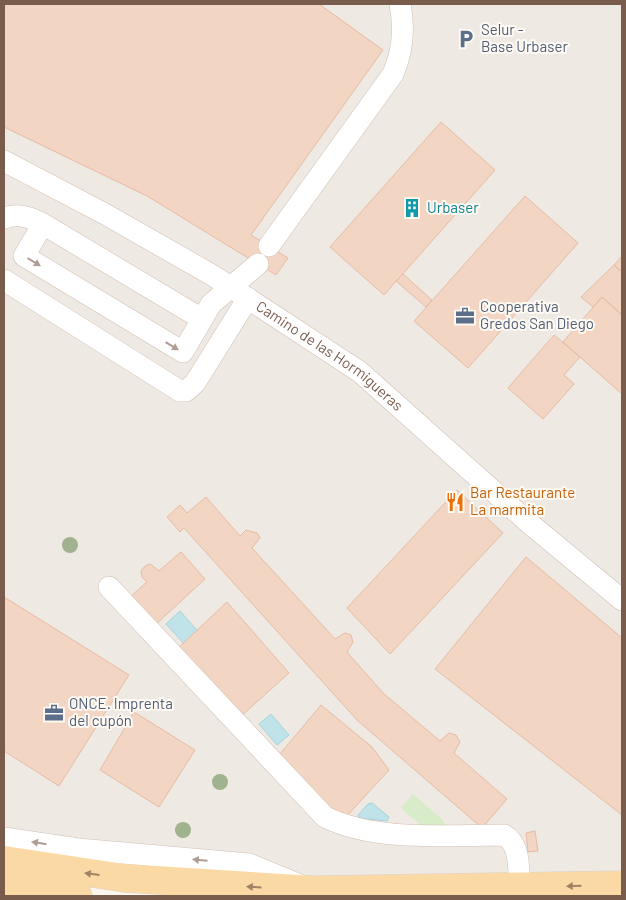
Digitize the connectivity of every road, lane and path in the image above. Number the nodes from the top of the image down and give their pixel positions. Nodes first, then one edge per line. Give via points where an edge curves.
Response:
1 (400, 4) edge
2 (4, 161) edge
3 (4, 218) edge
4 (43, 224) junction
5 (270, 246) dead end
6 (258, 264) dead end
7 (4, 280) edge
8 (230, 286) junction
9 (248, 298) junction
10 (206, 312) junction
11 (109, 587) dead end
12 (622, 600) edge
13 (4, 838) edge
14 (4, 860) edge
15 (622, 885) edge
16 (520, 886) junction
17 (14, 889) edge
18 (314, 890) junction
19 (78, 896) edge

1 - 5 street via 402,53 393,74
2 - 8 street, Camino de las Hormigueras via 105,214
3 - 4 street via 17,215
4 - 10 street
4 -> 10 street via 24,256 183,352
6 - 8 street
7 - 9 street via 180,391 186,391 195,383
8 - 9 street, Camino de las Hormigueras
8 - 10 street
9 - 12 street, Camino de las Hormigueras via 360,372 529,523
11 - 16 street via 325,817 344,826 367,831 504,835 516,846
18 -> 13 street via 249,864 78,849
18 -> 14 main road via 124,878
15 -> 16 main road
16 - 18 main road
17 - 19 main road

